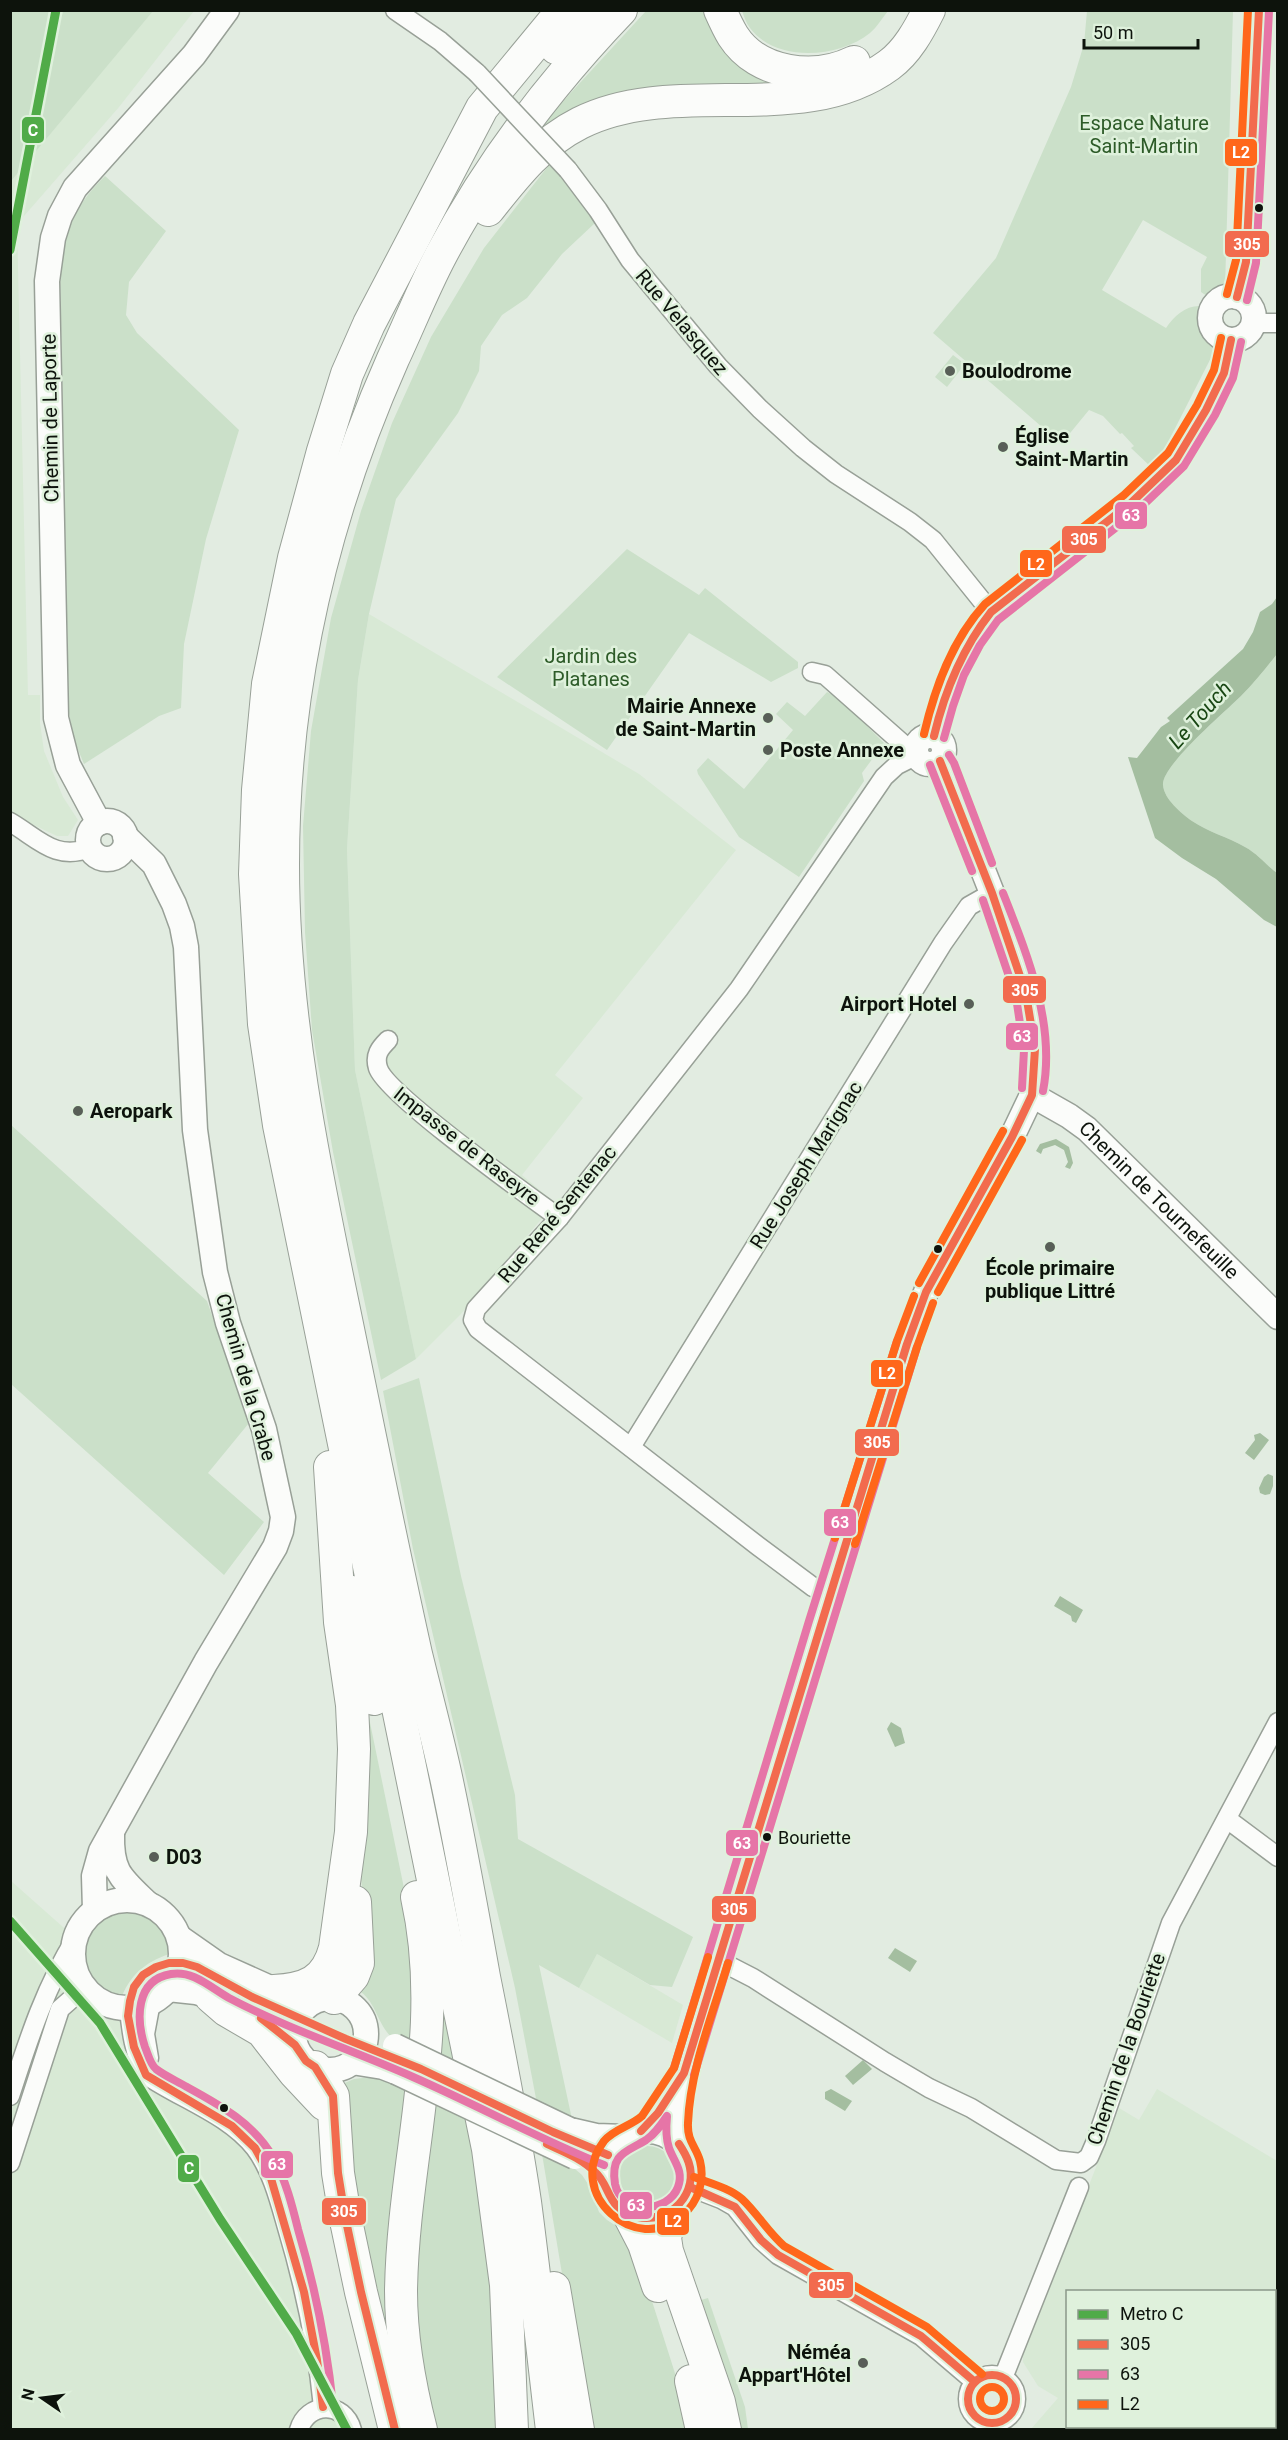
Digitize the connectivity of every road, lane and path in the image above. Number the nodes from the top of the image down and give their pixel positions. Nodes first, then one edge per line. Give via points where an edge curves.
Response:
1 (227, 10) edge
2 (239, 10) edge
3 (395, 10) edge
4 (563, 10) edge
5 (589, 10) edge
6 (621, 10) edge
7 (720, 10) edge
8 (907, 10) edge
9 (929, 10) edge
10 (1259, 10) edge
11 (194, 55) junction
12 (416, 233) junction
13 (1237, 297) junction
14 (1253, 322) junction
15 (1278, 323) edge
16 (403, 338) junction
17 (1231, 340) junction
18 (991, 612) junction
19 (812, 672) dead end
20 (927, 750) junction
21 (10, 822) edge
22 (99, 823) junction
23 (121, 846) junction
24 (90, 848) junction
25 (992, 893) junction
26 (388, 1040) dead end
27 (1032, 1095) junction
28 (559, 1218) junction
29 (306, 1265) junction
30 (1278, 1317) edge
31 (631, 1447) junction
32 (330, 1467) junction
33 (828, 1595) junction
34 (1278, 1722) edge
35 (1227, 1819) junction
36 (351, 1832) junction
37 (112, 1834) junction
38 (1278, 1857) edge
39 (147, 1903) junction
40 (95, 1910) junction
41 (179, 1937) junction
42 (76, 1938) junction
43 (718, 1960) junction
44 (87, 1989) junction
45 (274, 1991) junction
46 (211, 1996) junction
47 (149, 2000) junction
48 (324, 2000) junction
49 (366, 2031) junction
50 (495, 2032) junction
51 (305, 2056) junction
52 (352, 2062) junction
53 (684, 2073) junction
54 (10, 2096) edge
55 (334, 2128) junction
56 (633, 2134) junction
57 (679, 2144) junction
58 (10, 2163) edge
59 (604, 2182) junction
60 (690, 2187) junction
61 (1079, 2187) dead end
62 (671, 2212) junction
63 (629, 2215) junction
64 (533, 2274) junction
65 (369, 2328) junction
66 (1003, 2378) junction
67 (975, 2382) junction
68 (323, 2407) junction
69 (996, 2426) edge
70 (299, 2430) edge
71 (352, 2430) edge
72 (394, 2430) edge
73 (409, 2430) edge
74 (421, 2430) edge
75 (512, 2430) edge
76 (537, 2430) edge
77 (552, 2430) edge
78 (578, 2430) edge
79 (702, 2430) edge
80 (725, 2430) edge

1 - 11 street, Chemin de Laporte
2 - 11 street, Chemin de Laporte
3 - 18 street, Rue Velasquez, bridge via 440,41 477,74 568,170 630,260 718,366 760,409 836,474 933,540
4 - 12 highway via 482,108
5 - 12 highway via 521,89 460,178
6 - 16 highway via 555,85 477,194 440,258
7 - 8 highway via 733,37 750,54 793,73 843,68 874,53
9 - 16 highway via 917,34 891,64 866,80 809,96 659,102 609,112 555,137 530,159 489,210 453,269
10 - 13 street via 1246,262
11 - 22 street, Chemin de Laporte via 75,188 60,216 48,260 56,718 68,765
12 - 29 highway via 347,374 323,451 291,570 262,734 255,874 264,1024
13 - 14 street via 1250,306
13 - 17 street via 1219,301 1211,313 1215,331
14 - 15 street
14 - 17 street via 1245,335
16 - 50 highway via 351,463 302,649 286,786 286,957 297,1060 322,1203 416,1652 446,1776
17 - 18 street via 1224,374 1176,460 1131,503
18 - 20 street via 964,650
19 - 20 street via 825,675 903,744
20 - 25 street
20 - 28 street, Rue René Sentenac via 897,765 884,777 739,989
21 - 24 street via 54,850 75,853
22 - 23 street via 117,824
22 - 24 street via 89,833
23 - 24 street via 109,858
23 - 37 street, Chemin de la Crabe via 162,881 177,911 186,947 195,1130 215,1272 264,1429 282,1517 274,1547
25 - 27 street via 1033,1024
25 - 31 street, Rue Joseph Marignac via 969,906 943,943
26 - 28 street, Impasse de Raseyre via 376,1059 387,1083
27 - 30 street, Chemin de Tournefeuille via 1087,1129
27 - 33 street via 926,1292
28 - 31 street, Rue René Sentenac via 477,1309 473,1320 478,1329
29 - 32 highway via 308,1339
29 - 75 highway via 486,2138 506,2285
31 - 33 street, Rue René Sentenac
32 - 36 highway via 340,1622 354,1726
32 - 74 highway via 427,1963 428,2038 407,2204 401,2290 407,2373
33 - 43 street
34 - 35 street, Chemin de la Bouriette
35 - 38 street
35 - 43 street, Chemin de la Bouriette via 1171,1923 1096,2141 1089,2157 1081,2163 1056,2160
36 - 45 highway via 330,1964 306,1986
36 - 48 highway via 358,1962 353,1976
37 - 39 street via 114,1866
37 - 40 street, Chemin de la Crabe via 101,1851 94,1876
39 - 40 street via 120,1900
39 - 41 street via 167,1917
40 - 42 street
41 - 45 street via 219,1965
41 - 47 street via 180,1962 175,1979
42 - 44 street via 76,1971
42 - 54 street via 42,2003
43 - 53 street
44 - 47 street via 106,2003
44 - 58 street via 60,2009
45 - 48 street
46 - 47 street via 196,1992
46 - 51 street via 256,2014
46 - 55 highway via 226,2010 262,2031 322,2101
47 - 68 street via 130,2028 138,2061 146,2075 234,2127 256,2149 270,2176 303,2283 319,2360
48 - 49 street via 346,2002 356,2009
48 - 51 street via 305,2008 298,2018 294,2030
49 - 52 street via 364,2046
49 - 56 street, bridge via 570,2130 596,2136
50 - 64 highway via 525,2202
50 - 78 highway via 539,2210
51 - 52 street via 334,2070
51 - 55 highway via 333,2096
52 - 59 street, bridge via 396,2072 586,2163
53 - 56 street via 658,2113
53 - 57 street via 677,2117
55 - 65 highway via 345,2216
56 - 57 street via 662,2133
56 - 59 street via 612,2148 603,2173
57 - 60 street via 690,2164
59 - 63 street via 611,2199
60 - 62 street
60 - 67 street via 735,2207 778,2255 913,2330
61 - 66 street
62 - 63 street via 647,2219
62 - 80 highway via 665,2238 667,2251
63 - 79 highway via 644,2244 696,2396
64 - 76 highway
64 - 77 highway
65 - 72 highway
65 - 73 highway
66 - 67 street via 985,2376
66 - 69 street via 1016,2399 1010,2415
67 - 69 street via 968,2395 970,2408 980,2420
68 - 70 street via 308,2413
68 - 71 street via 341,2412

